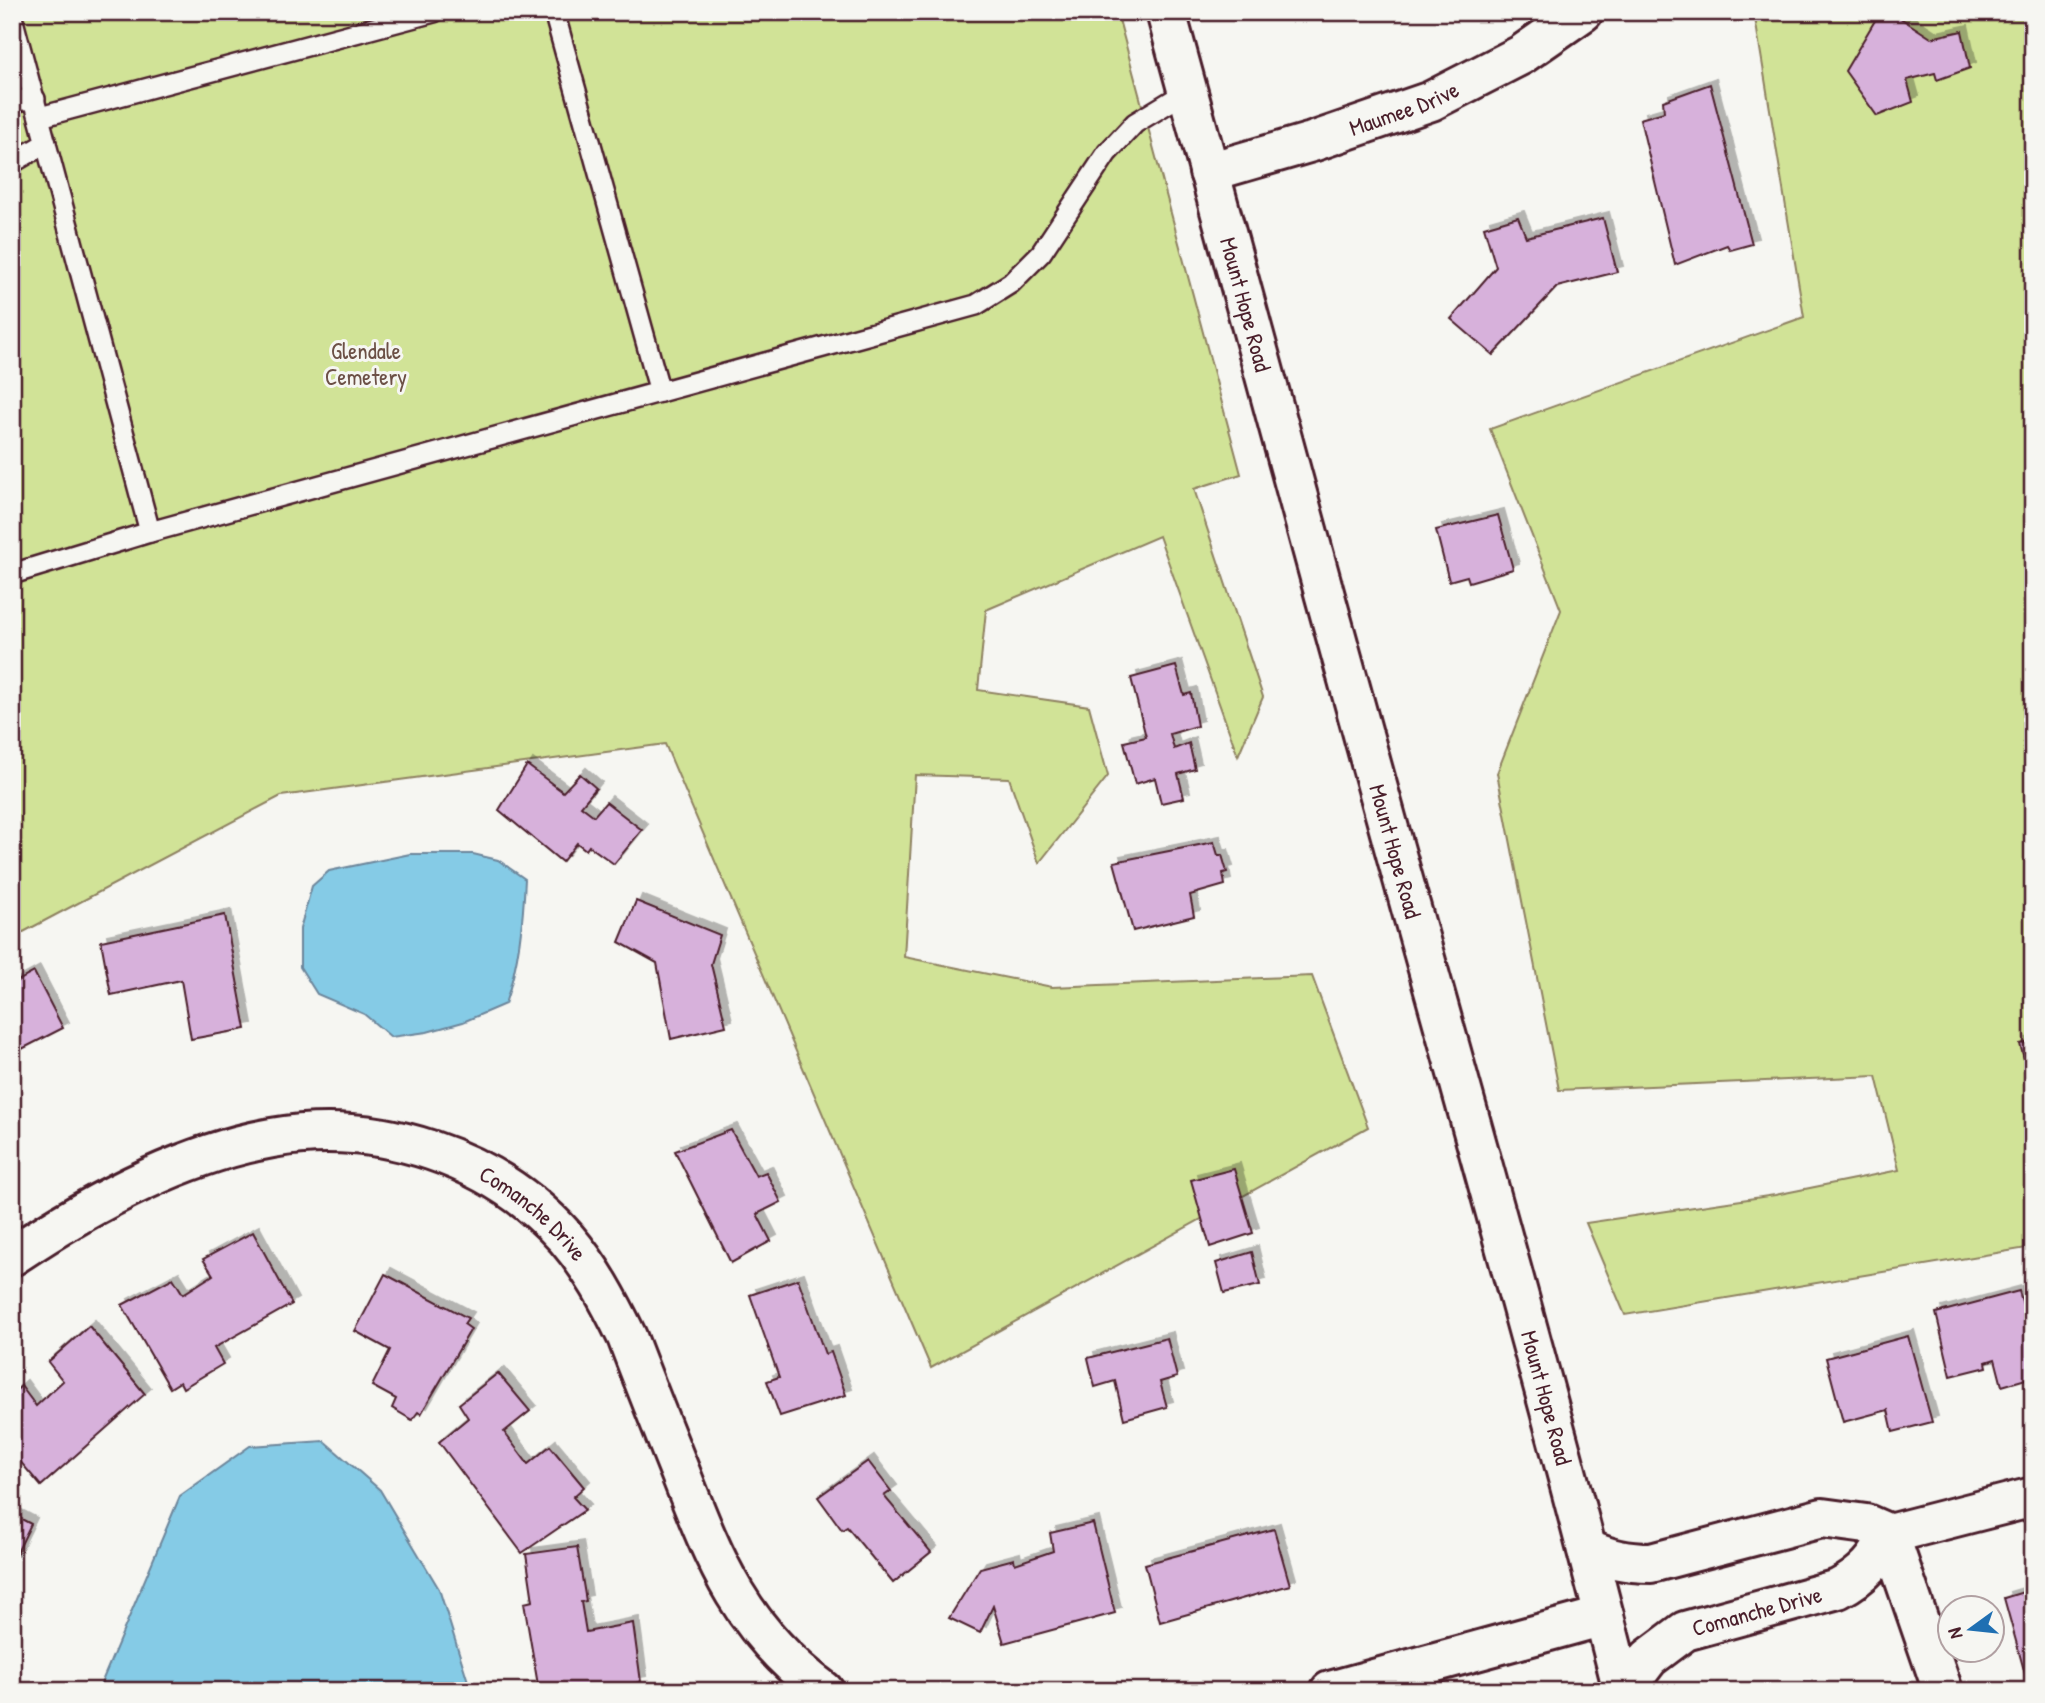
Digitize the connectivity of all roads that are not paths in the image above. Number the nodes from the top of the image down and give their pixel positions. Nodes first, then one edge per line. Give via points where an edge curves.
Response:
1 (433, 12) edge
2 (554, 12) edge
3 (1166, 12) edge
4 (1583, 12) edge
5 (12, 17) edge
6 (1188, 91) junction
7 (12, 101) edge
8 (37, 108) junction
9 (46, 143) junction
10 (12, 163) edge
11 (1209, 172) junction
12 (660, 392) junction
13 (150, 532) junction
14 (12, 574) edge
15 (12, 1256) edge
16 (2033, 1497) edge
17 (1889, 1534) junction
18 (1587, 1549) junction
19 (1604, 1616) junction
20 (824, 1691) edge
21 (1330, 1691) edge
22 (1624, 1691) edge
23 (1943, 1691) edge

1 - 8 lane
2 - 12 lane
3 - 6 street, Mount Hope Road
4 - 11 street, Maumee Drive via 1521,55 1432,102
5 - 8 lane
6 - 11 street, Mount Hope Road
6 - 12 lane via 1135,123 1108,153 1041,253 998,293 976,305
7 - 8 lane
8 - 9 lane
9 - 10 lane
9 - 13 lane
11 - 18 street, Mount Hope Road
12 - 13 lane
13 - 14 lane
15 - 20 street, Comanche Drive via 108,1198 160,1174 270,1138 311,1133 393,1139 471,1166 536,1210 590,1268 627,1338 717,1564 754,1623
16 - 17 street
17 - 18 street via 1866,1524 1822,1518 1651,1563 1629,1563
17 - 22 street, Comanche Drive via 1881,1553 1857,1579 1838,1589 1685,1631 1649,1658
17 - 23 street
18 - 19 street, Mount Hope Road
19 - 21 street
19 - 22 street, Mount Hope Road

